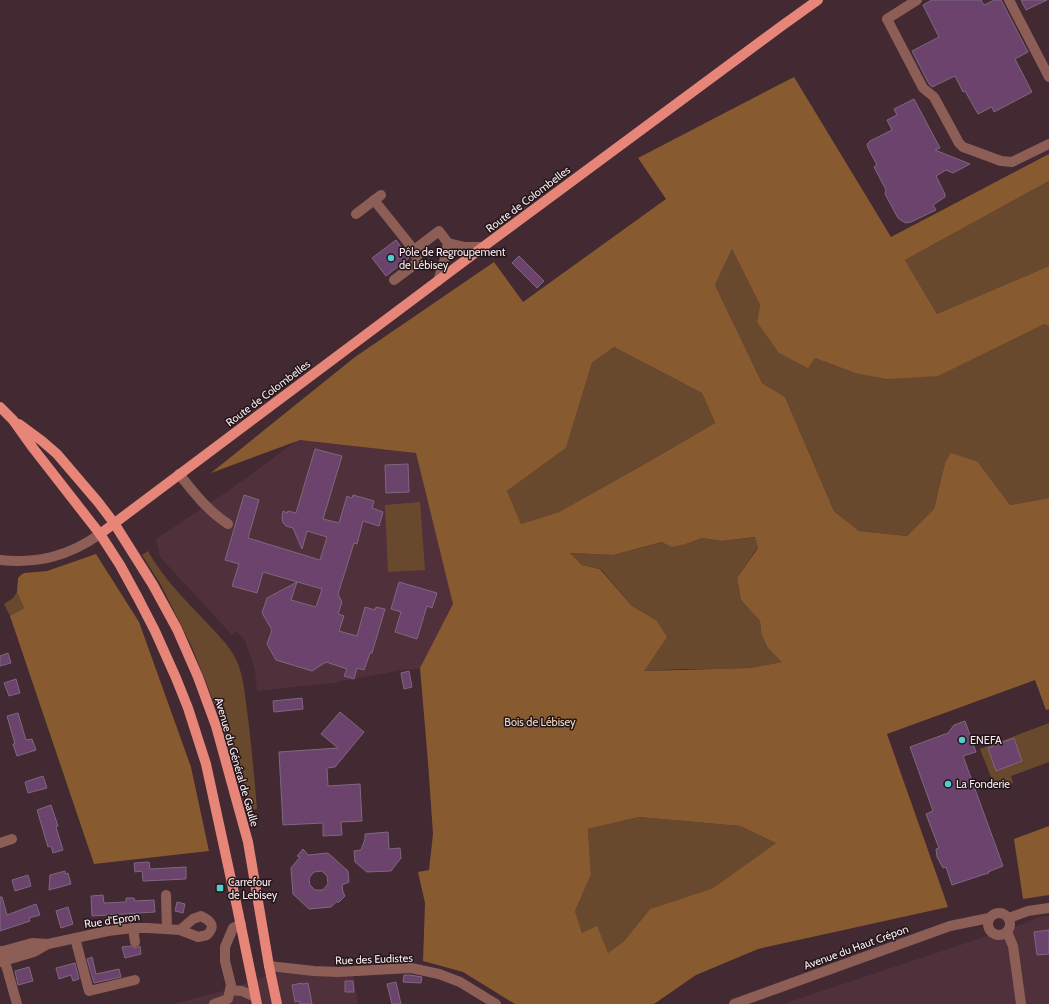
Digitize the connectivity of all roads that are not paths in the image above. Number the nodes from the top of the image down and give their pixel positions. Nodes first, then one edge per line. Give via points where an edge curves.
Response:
1 (818, 0) edge
2 (917, 0) edge
3 (1009, 0) edge
4 (1049, 77) edge
5 (1049, 144) edge
6 (356, 214) dead end
7 (448, 243) junction
8 (483, 247) junction
9 (414, 250) junction
10 (394, 280) dead end
11 (438, 281) junction
12 (0, 407) edge
13 (13, 420) junction
14 (180, 474) junction
15 (114, 523) junction
16 (228, 524) dead end
17 (100, 534) junction
18 (0, 560) edge
19 (12, 839) dead end
20 (0, 843) edge
21 (166, 895) dead end
22 (1049, 908) edge
23 (989, 918) junction
24 (1009, 918) junction
25 (241, 924) junction
26 (133, 928) junction
27 (167, 929) junction
28 (180, 930) dead end
29 (1007, 932) junction
30 (75, 938) junction
31 (135, 942) dead end
32 (2, 956) edge
33 (269, 966) junction
34 (135, 980) dead end
35 (230, 990) junction
36 (256, 1000) edge
37 (17, 1004) edge
38 (214, 1004) edge
39 (277, 1004) edge
40 (496, 1004) edge
41 (734, 1004) edge
42 (1021, 1004) edge

1 - 8 main road, Route de Colombelles
2 - 5 street via 887,19 923,88 934,96 959,143 963,147 1001,161 1012,162
3 - 4 street
6 - 9 street via 378,198
7 - 8 street
7 - 9 street via 439,231
7 - 11 street
8 - 11 main road, Route de Colombelles
9 - 10 street via 418,262
11 - 14 main road, Route de Colombelles
12 - 13 main road
13 - 15 main road, Avenue du Général de Gaulle via 57,454
13 - 17 main road
14 - 15 main road, Route de Colombelles
14 - 16 street via 199,499
15 - 17 main road, Route de Colombelles
15 - 33 main road, Avenue du Général de Gaulle via 177,629 216,726 248,842
17 - 18 street via 89,542 51,558 28,561
17 - 25 main road via 123,570 155,631 188,708 206,764
19 - 20 street
21 - 27 street
22 - 24 street via 1028,911
23 - 24 street via 997,912 1002,912
23 - 29 street via 990,930 995,934
23 - 41 street, Avenue du Haut Crépon via 950,926
24 - 29 street via 1011,921
25 - 35 street via 233,928 225,947
25 - 36 main road
26 - 27 street, Rue d'Epron
26 - 30 street, Rue d'Epron
26 - 31 street
27 - 28 street, Rue d'Epron
29 - 42 street via 1013,946
30 - 32 street, Rue d'Epron via 48,944 34,952
30 - 34 street via 89,991
32 - 37 street
33 - 39 main road, Avenue du Général de Gaulle
33 - 40 street, Rue des Eudistes via 338,972 411,968 460,982
35 - 36 street via 242,991
35 - 38 street via 228,999

